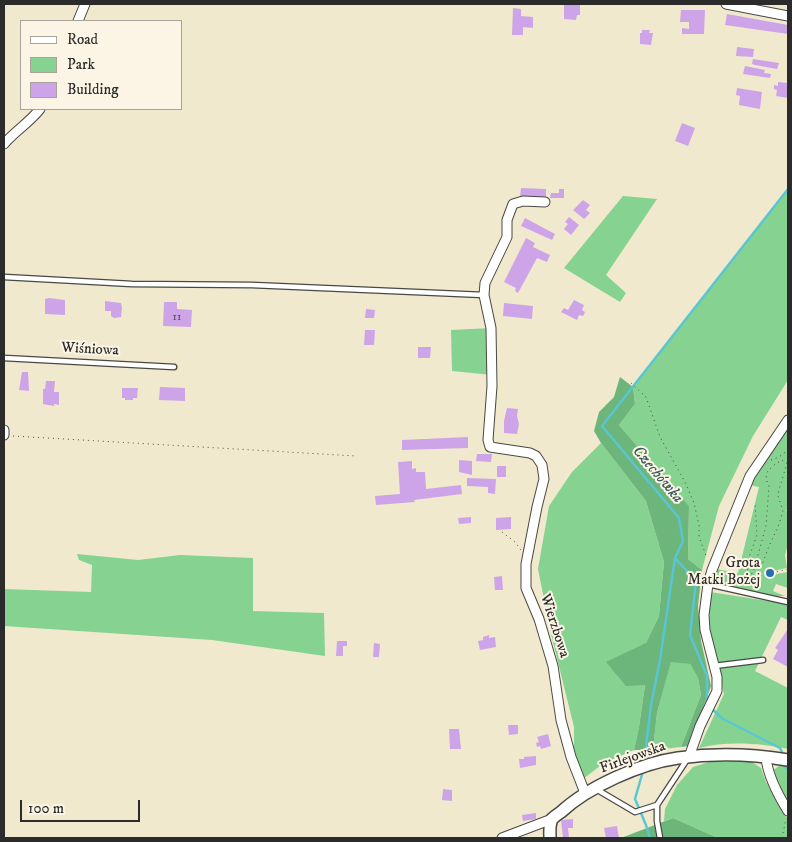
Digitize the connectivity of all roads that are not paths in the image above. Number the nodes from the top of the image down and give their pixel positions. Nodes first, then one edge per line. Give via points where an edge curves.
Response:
1 (84, 4) edge
2 (726, 4) edge
3 (788, 16) edge
4 (78, 20) edge
5 (39, 110) edge
6 (4, 144) edge
7 (545, 202) dead end
8 (4, 277) edge
9 (484, 295) junction
10 (4, 358) edge
11 (174, 367) dead end
12 (788, 420) edge
13 (4, 430) edge
14 (4, 435) edge
15 (708, 584) junction
16 (788, 602) edge
17 (763, 660) dead end
18 (714, 666) junction
19 (689, 757) junction
20 (766, 758) junction
21 (788, 760) edge
22 (590, 791) junction
23 (657, 805) junction
24 (788, 811) edge
25 (552, 819) junction
26 (502, 838) edge
27 (550, 838) edge
28 (660, 838) edge

1 - 4 street
2 - 3 street
5 - 6 street
7 - 9 street via 513,204 507,220 507,237 485,283
8 - 9 lane
9 - 22 street, Wierzbowa via 491,328 492,386 488,440 490,446 530,453 542,465 544,478 526,564 526,588 553,666 561,720 572,757
10 - 11 lane, Wiśniowa
12 - 15 street via 750,476
13 - 14 street
15 - 16 lane
15 - 18 street via 705,630
17 - 18 lane
18 - 19 street via 717,691
19 - 20 street, Firlejowska via 730,755
19 - 22 street, Firlejowska via 651,764
19 - 23 lane
20 - 21 street, Firlejowska
20 - 24 street via 772,781
22 - 23 lane via 635,812
22 - 25 street, Firlejowska
23 - 28 lane
25 - 26 street, Firlejowska
25 - 27 street

